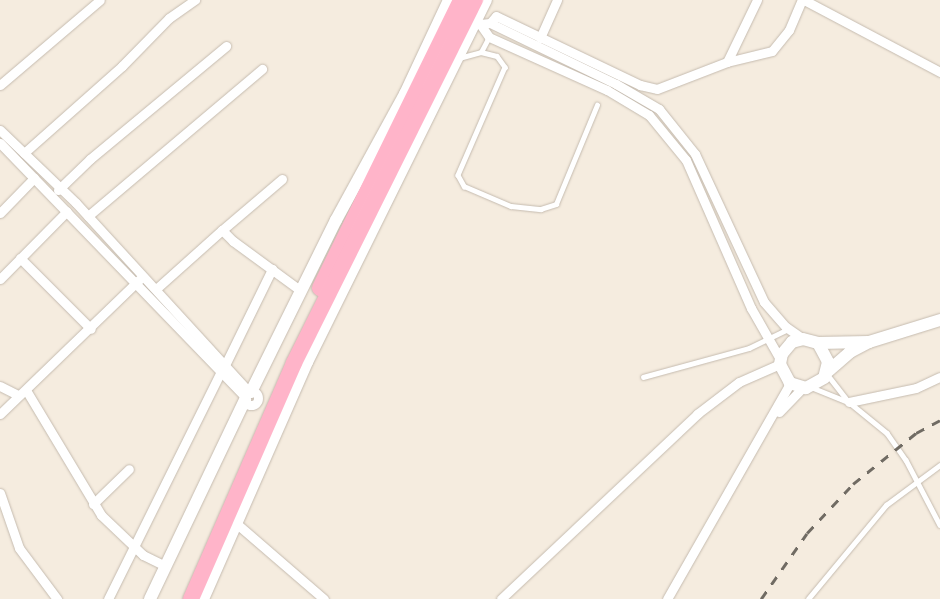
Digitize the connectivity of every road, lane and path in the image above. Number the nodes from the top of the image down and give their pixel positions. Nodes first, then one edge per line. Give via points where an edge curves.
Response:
1 (100, 0) edge
2 (195, 0) edge
3 (475, 0) edge
4 (486, 0) edge
5 (557, 0) edge
6 (757, 0) edge
7 (803, 0) edge
8 (461, 13) edge
9 (490, 22) junction
10 (489, 36) junction
11 (540, 38) junction
12 (226, 46) dead end
13 (481, 52) junction
14 (458, 58) junction
15 (727, 62) junction
16 (262, 69) dead end
17 (940, 72) edge
18 (0, 85) edge
19 (597, 105) dead end
20 (0, 130) edge
21 (3, 144) edge
22 (24, 153) junction
23 (34, 178) junction
24 (282, 179) dead end
25 (60, 188) junction
26 (52, 196) junction
27 (68, 210) junction
28 (0, 213) edge
29 (88, 216) junction
30 (358, 222) junction
31 (222, 230) junction
32 (20, 258) junction
33 (272, 269) junction
34 (144, 276) junction
35 (330, 277) junction
36 (0, 279) edge
37 (136, 282) junction
38 (156, 288) junction
39 (300, 290) junction
40 (940, 320) edge
41 (91, 329) junction
42 (788, 329) junction
43 (803, 339) junction
44 (768, 341) junction
45 (869, 342) junction
46 (818, 343) junction
47 (780, 362) junction
48 (223, 367) junction
49 (826, 373) junction
50 (643, 377) dead end
51 (940, 377) edge
52 (790, 383) junction
53 (0, 386) edge
54 (806, 387) junction
55 (22, 392) junction
56 (850, 402) junction
57 (258, 403) junction
58 (0, 414) edge
59 (773, 417) junction
60 (940, 465) edge
61 (129, 468) dead end
62 (916, 481) junction
63 (0, 493) edge
64 (93, 504) junction
65 (237, 524) junction
66 (940, 526) edge
67 (134, 548) junction
68 (166, 566) junction
69 (57, 599) edge
70 (108, 599) edge
71 (150, 599) edge
72 (180, 599) edge
73 (191, 599) edge
74 (203, 599) edge
75 (324, 599) edge
76 (501, 599) edge
77 (667, 599) edge
78 (808, 599) edge

1 - 18 street
2 - 22 street via 170,18 122,66
3 - 8 highway
4 - 8 street
5 - 11 street
6 - 15 street
7 - 15 street via 789,30 772,51
7 - 17 street
8 - 9 street
8 - 10 street
8 - 14 street
8 - 30 highway
8 - 30 highway via 435,43
9 - 11 street via 496,16
9 - 42 street via 616,84 659,109 695,154 752,282 764,302
10 - 13 lane
10 - 44 street via 607,90 649,115 686,160
11 - 15 street via 640,85 657,89
12 - 25 street
13 - 14 lane
13 - 19 lane via 496,56 505,67 458,174 464,186 511,206 542,209 556,204
14 - 30 street
16 - 29 street
20 - 21 street
21 - 22 street
21 - 23 street
22 - 25 street
23 - 26 street
23 - 28 street
24 - 31 street
25 - 26 street
25 - 29 street
26 - 27 street
27 - 32 street
27 - 37 street
29 - 34 street
30 - 35 highway
30 - 35 street
31 - 33 street
31 - 38 street
32 - 36 street
32 - 41 street
33 - 39 street
33 - 48 street
34 - 37 street
34 - 38 street
35 - 39 street
35 - 57 highway
37 - 41 street
37 - 48 street
38 - 48 street
39 - 57 street
40 - 45 street
41 - 55 street
42 - 43 street
42 - 44 lane
43 - 46 street
43 - 47 street via 788,345
44 - 47 street
44 - 50 lane
45 - 46 street
45 - 49 street via 850,352
46 - 49 street via 827,357
47 - 52 street
47 - 76 street via 739,382 697,414
48 - 57 street
48 - 67 street
49 - 54 street
49 - 56 lane
51 - 56 street via 916,388
52 - 54 street
52 - 59 street
53 - 55 street
54 - 56 lane
54 - 59 street
55 - 58 street
55 - 64 street
56 - 62 lane via 886,433
57 - 65 street
57 - 68 street
57 - 72 highway
57 - 73 highway
59 - 77 street
60 - 62 lane
61 - 64 street
62 - 66 lane
62 - 78 lane via 886,505
63 - 69 street via 19,548
64 - 67 street
65 - 74 street
65 - 75 street
67 - 68 street
67 - 70 street
68 - 71 street

